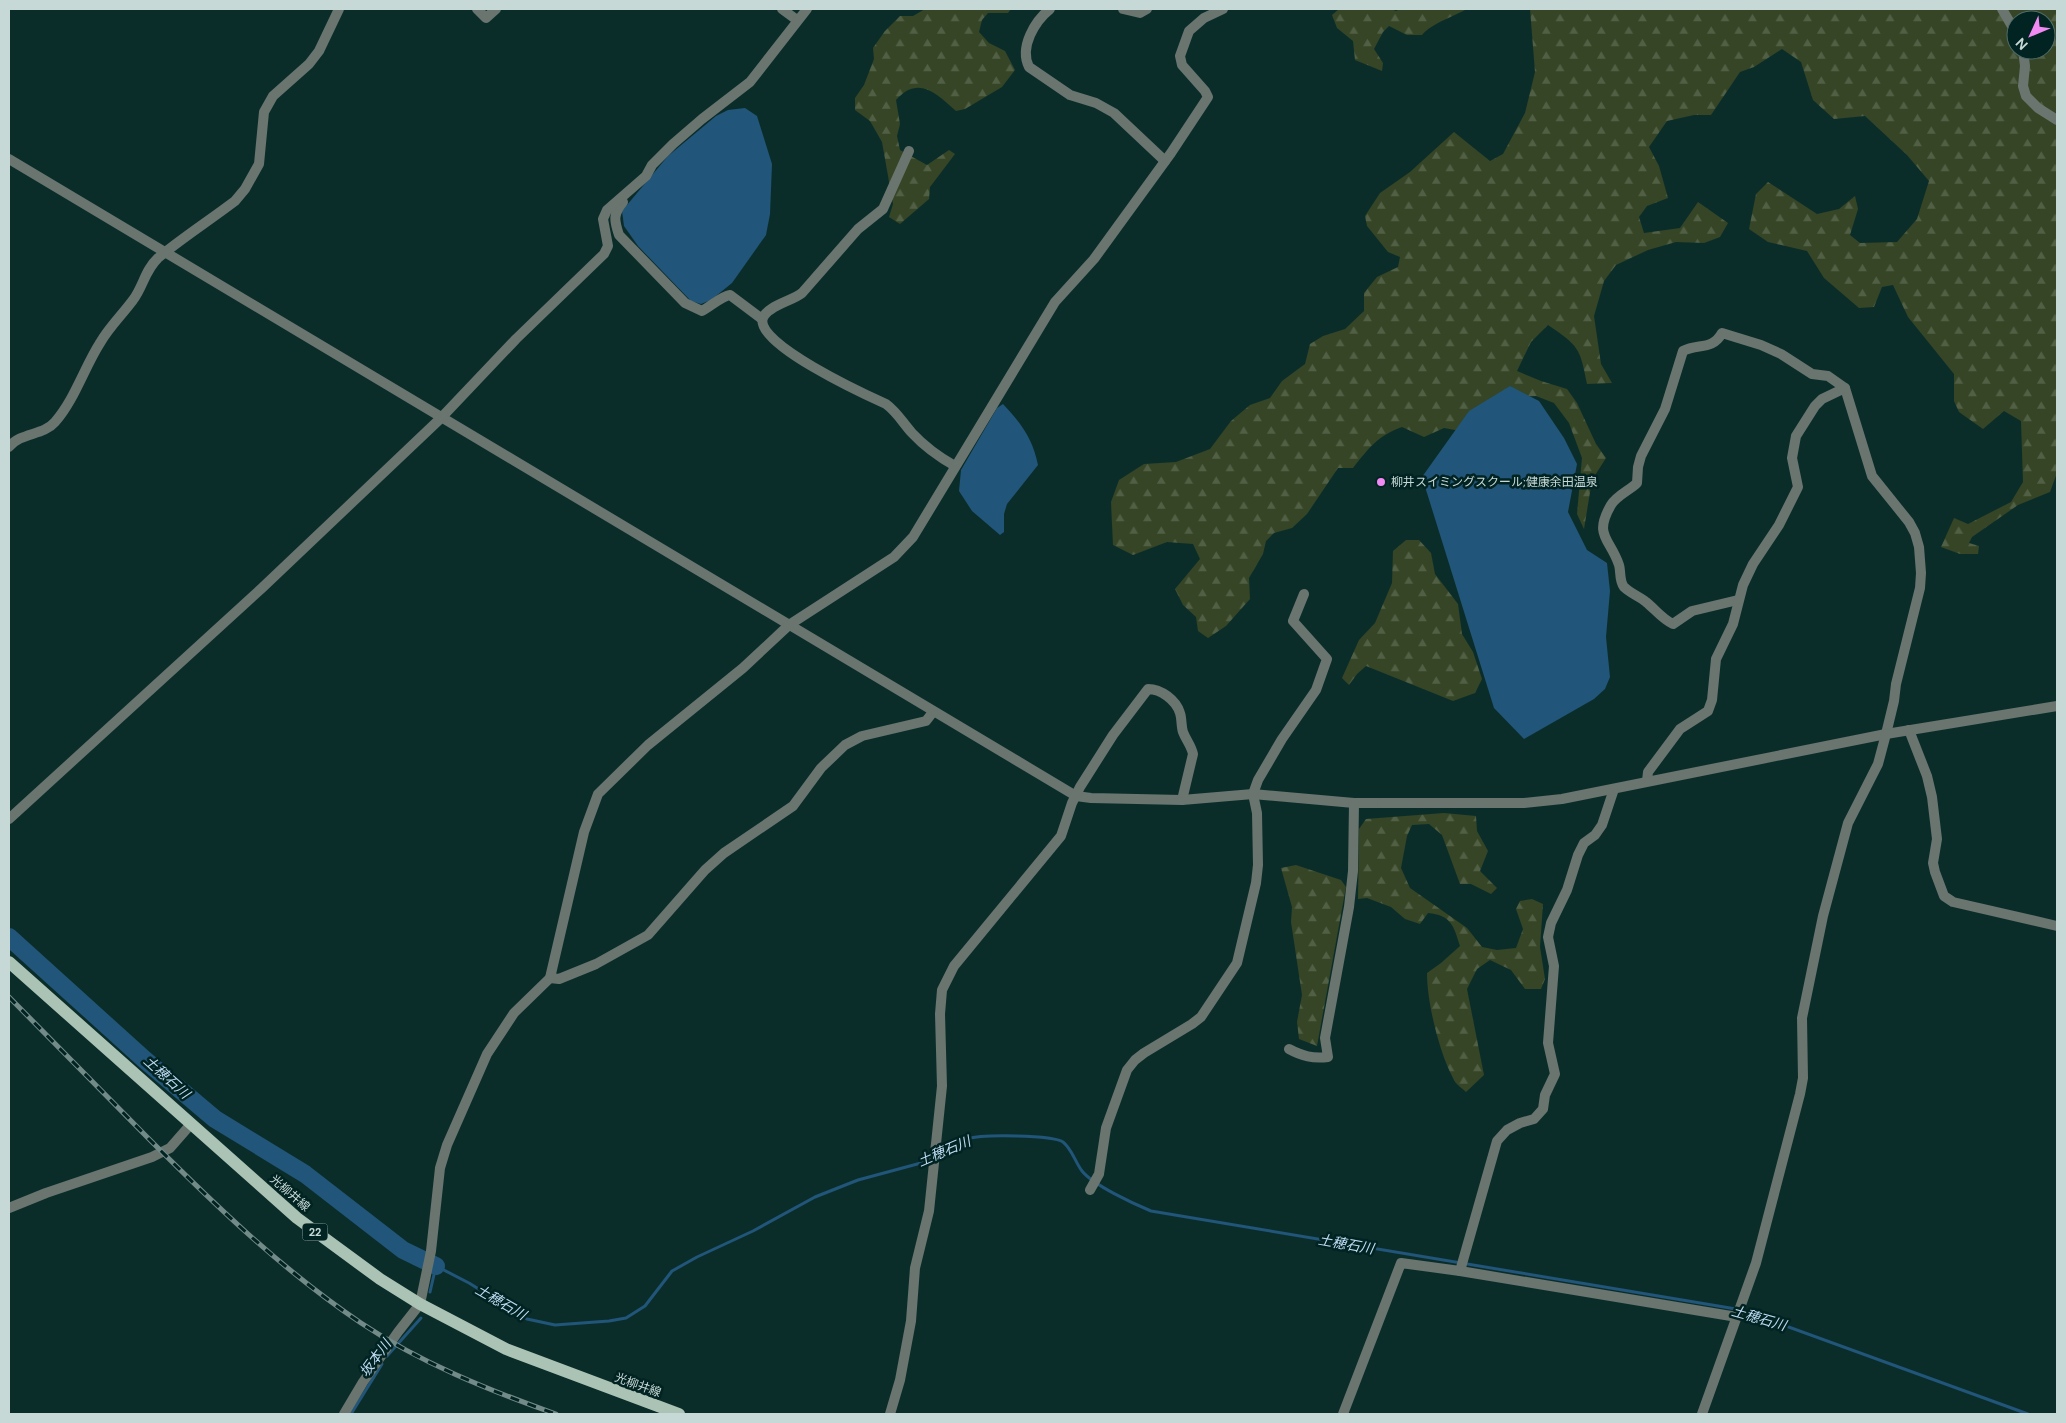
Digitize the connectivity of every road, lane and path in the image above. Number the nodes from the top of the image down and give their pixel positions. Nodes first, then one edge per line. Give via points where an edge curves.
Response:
1 (339, 9) edge
2 (477, 9) edge
3 (496, 9) edge
4 (782, 9) edge
5 (807, 9) edge
6 (1050, 9) edge
7 (1123, 9) edge
8 (1147, 9) edge
9 (1223, 9) edge
10 (797, 20) junction
11 (2024, 60) edge
12 (2057, 120) edge
13 (909, 151) dead end
14 (9, 158) edge
15 (1165, 161) junction
16 (623, 196) junction
17 (166, 253) junction
18 (762, 319) junction
19 (1845, 388) junction
20 (442, 418) junction
21 (9, 447) edge
22 (955, 466) junction
23 (1304, 594) dead end
24 (1738, 600) junction
25 (789, 625) junction
26 (2057, 706) edge
27 (933, 712) junction
28 (1908, 730) junction
29 (1886, 734) junction
30 (1647, 781) junction
31 (1614, 789) junction
32 (1253, 794) junction
33 (1076, 796) junction
34 (1182, 800) junction
35 (1354, 803) junction
36 (9, 819) edge
37 (2057, 926) edge
38 (9, 962) edge
39 (550, 978) junction
40 (1289, 1049) dead end
41 (191, 1124) junction
42 (1092, 1186) dead end
43 (9, 1208) edge
44 (1461, 1266) junction
45 (420, 1304) junction
46 (1737, 1317) junction
47 (344, 1414) edge
48 (679, 1414) edge
49 (890, 1414) edge
50 (1342, 1414) edge
51 (1702, 1414) edge

1 - 17 street via 319,51 273,96 264,112 259,164 245,189 235,202
2 - 3 street via 486,18
4 - 10 street
5 - 10 street
6 - 15 street via 1035,24 1028,44 1026,61 1029,67 1070,95 1114,113
7 - 8 street via 1140,14
9 - 15 street via 1204,18 1189,31 1184,42 1180,56 1182,65 1208,97
10 - 16 street via 750,82 673,144 652,165 646,176
11 - 12 street via 2026,96
13 - 18 street via 883,209 858,229 802,293 774,307
14 - 17 street
15 - 22 street via 1085,270 1055,302
16 - 18 street via 614,220 619,235 685,304 702,311 724,295 730,295
16 - 20 street via 607,210 603,219 608,246 604,254 516,339
17 - 20 street
17 - 21 street via 145,275 132,301 99,344 53,425 17,439
18 - 22 street via 766,330 783,346 807,364 886,404 919,440
19 - 24 street via 1822,399 1796,436 1792,458 1798,487 1779,525 1753,564
19 - 24 street via 1828,376 1812,374 1768,348 1722,333 1711,344 1683,351 1665,409 1641,456 1638,483 1612,502 1602,529 1616,556 1624,587 1673,624 1692,611
19 - 29 street via 1872,476 1909,522 1919,547 1920,588
20 - 25 street
20 - 36 street
22 - 25 street via 903,549
23 - 32 street via 1293,621 1327,659 1326,666 1316,690 1282,739
24 - 30 street via 1733,624 1716,659 1708,711 1680,729 1648,772
25 - 27 street
25 - 39 street via 743,668 648,745 598,794 584,832
26 - 28 street
27 - 33 street
27 - 39 street via 926,722 862,736 845,745 821,768 793,806 724,853 648,935 596,964 559,979
28 - 29 street
28 - 37 street via 1932,797 1937,838 1933,863 1944,896 1953,902
29 - 30 street
29 - 46 street via 1878,764 1848,822 1833,875 1802,1018 1803,1078 1800,1094 1756,1263
30 - 31 street
31 - 35 street via 1524,803
31 - 44 street via 1602,825 1584,843 1578,855 1548,937 1554,966 1548,1043 1555,1074 1545,1095 1543,1109 1534,1120 1507,1130 1497,1141
32 - 34 street
32 - 35 street
32 - 42 street via 1257,813 1258,864 1237,963 1201,1017 1134,1060 1127,1070 1106,1128 1100,1168
33 - 34 street
33 - 34 street via 1143,693 1156,689 1167,696 1180,712 1184,733 1192,747
33 - 49 street via 1061,836 954,966 942,990 942,1086 929,1210 915,1268 911,1321 900,1380
35 - 40 street via 1353,871 1325,1038 1328,1057 1302,1056
38 - 41 main road, 光柳井線 / 22
39 - 45 street via 514,1013 487,1054 447,1145 440,1168 431,1251
41 - 43 street via 170,1148 152,1158
41 - 45 main road, 光柳井線 / 22 via 312,1230
44 - 46 street
44 - 50 street via 1401,1263
45 - 47 street via 363,1382
45 - 48 main road, 光柳井線 / 22 via 506,1349
46 - 51 street

